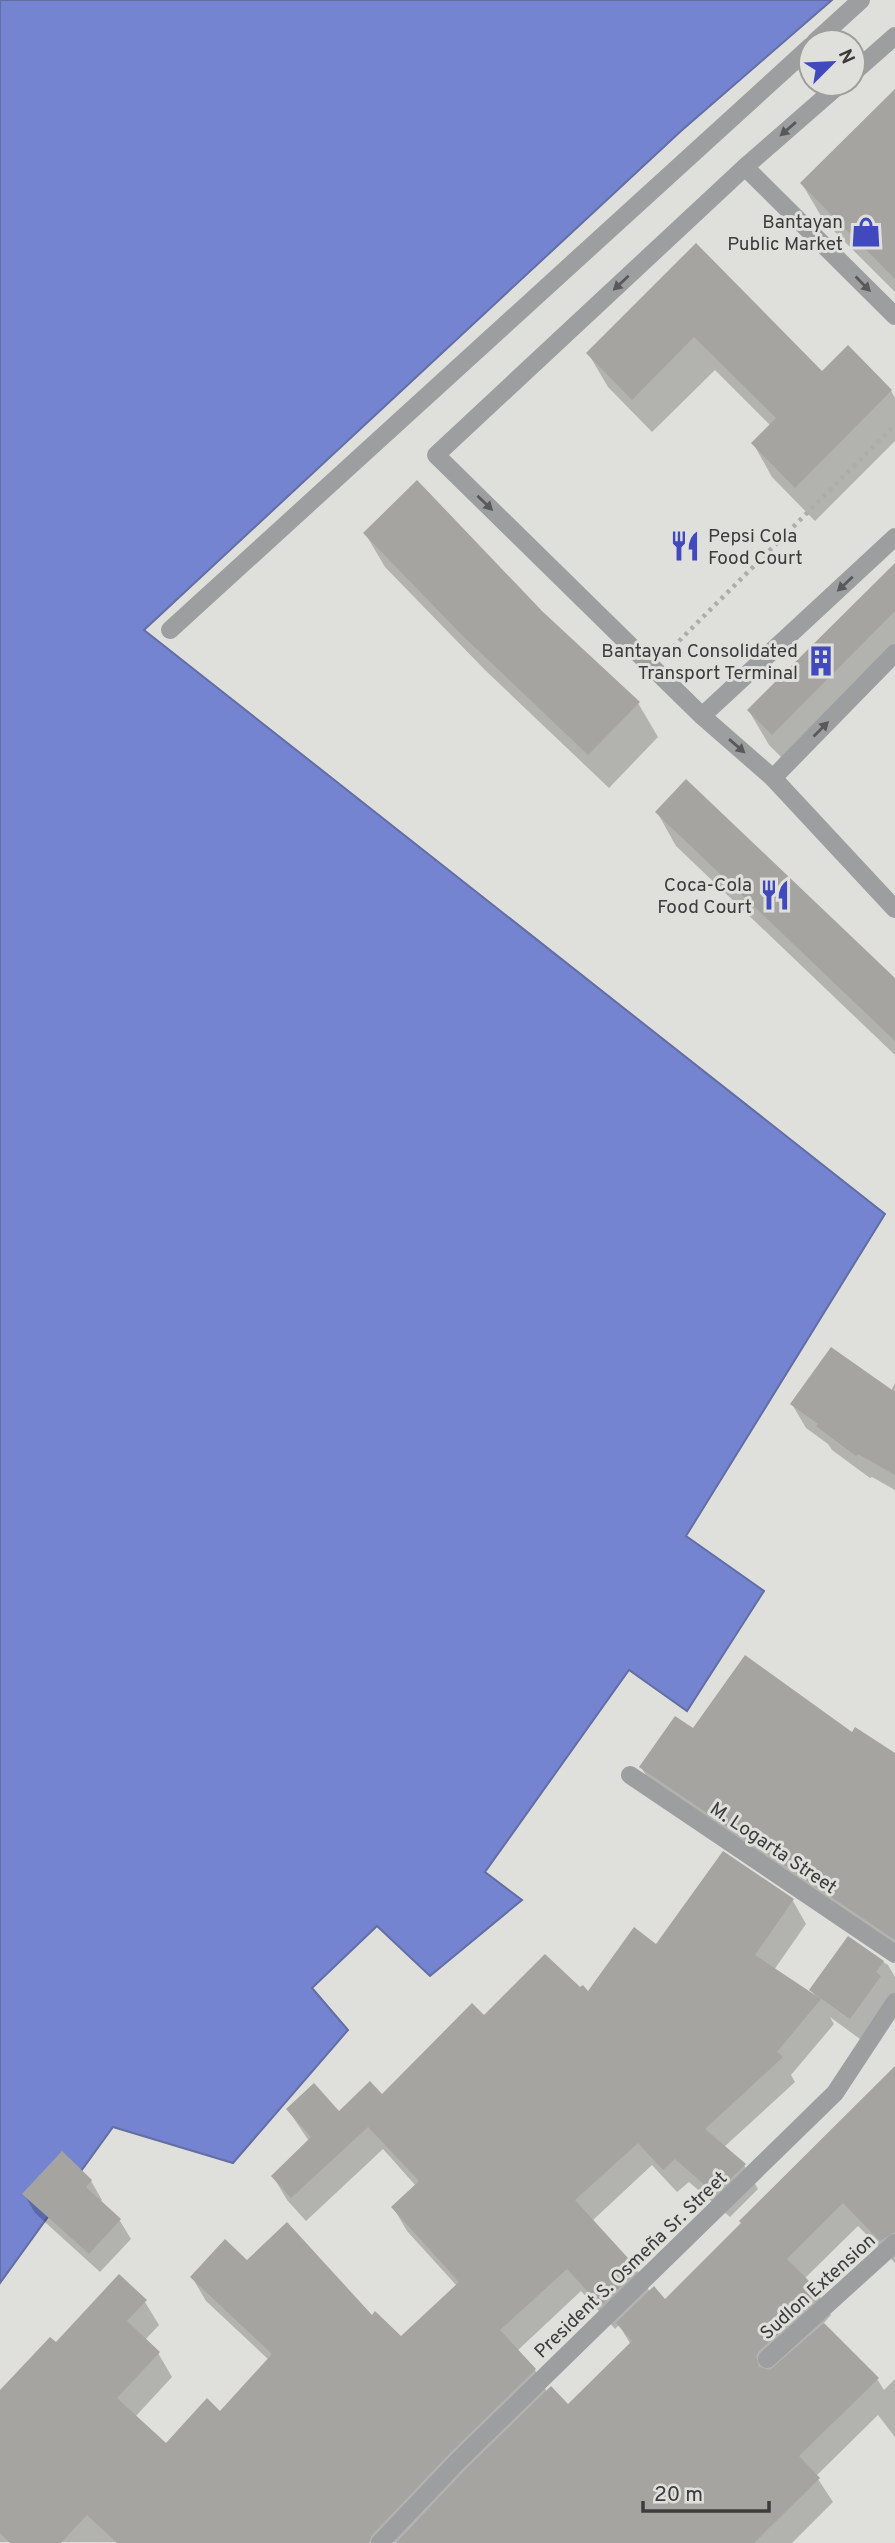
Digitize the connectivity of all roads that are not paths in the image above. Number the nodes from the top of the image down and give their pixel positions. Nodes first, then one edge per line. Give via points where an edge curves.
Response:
1 (861, 0) edge
2 (830, 28) edge
3 (895, 36) edge
4 (797, 59) edge
5 (867, 61) edge
6 (824, 98) edge
7 (745, 167) junction
8 (895, 316) edge
9 (895, 537) edge
10 (170, 630) dead end
11 (895, 653) edge
12 (702, 716) junction
13 (773, 778) junction
14 (892, 899) edge
15 (630, 1775) dead end
16 (895, 1954) edge
17 (895, 2002) edge
18 (895, 2243) edge
19 (767, 2359) dead end
20 (380, 2543) edge

1 - 2 street
3 - 5 street
4 - 10 street
6 -> 7 street
7 -> 8 street
7 -> 12 street via 436,455
9 -> 12 street
13 -> 11 street
12 -> 13 street
13 - 14 street
15 - 16 street, M. Logarta Street
17 - 20 street, President S. Osmeña Sr. Street via 835,2093
18 - 19 street, Sudlon Extension

